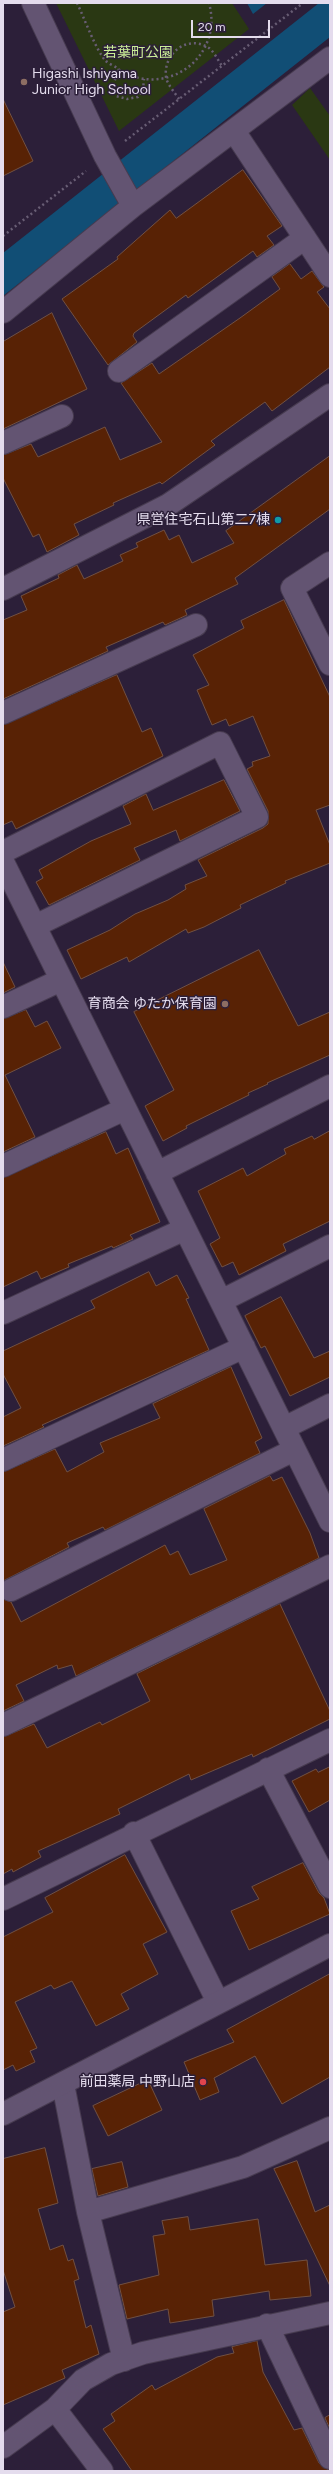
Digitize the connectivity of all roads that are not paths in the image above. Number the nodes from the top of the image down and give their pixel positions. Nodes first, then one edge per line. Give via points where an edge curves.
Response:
1 (33, 3) edge
2 (330, 58) edge
3 (234, 131) junction
4 (133, 206) junction
5 (305, 238) junction
6 (329, 272) edge
7 (3, 312) edge
8 (120, 371) dead end
9 (330, 395) edge
10 (62, 416) dead end
11 (3, 444) edge
12 (330, 563) edge
13 (3, 589) edge
14 (196, 625) dead end
15 (330, 664) edge
16 (3, 713) edge
17 (4, 862) edge
18 (34, 926) junction
19 (61, 980) junction
20 (3, 1007) edge
21 (330, 1086) edge
22 (126, 1109) junction
23 (3, 1166) edge
24 (157, 1173) junction
25 (185, 1229) junction
26 (330, 1246) edge
27 (221, 1301) junction
28 (3, 1313) edge
29 (244, 1347) junction
30 (330, 1405) edge
31 (284, 1428) junction
32 (294, 1450) junction
33 (3, 1460) edge
34 (330, 1521) edge
35 (330, 1566) edge
36 (11, 1590) dead end
37 (3, 1725) edge
38 (330, 1740) edge
39 (268, 1769) junction
40 (134, 1834) junction
41 (330, 1887) edge
42 (3, 1899) edge
43 (330, 1945) edge
44 (218, 2002) junction
45 (64, 2084) junction
46 (3, 2114) edge
47 (330, 2128) edge
48 (88, 2212) junction
49 (330, 2313) edge
50 (267, 2325) junction
51 (124, 2360) junction
52 (55, 2409) junction
53 (3, 2447) edge
54 (330, 2458) edge
55 (102, 2471) edge

1 - 4 street via 106,157
2 - 3 street
3 - 4 street
3 - 5 street
4 - 7 street
5 - 6 street
5 - 8 street
9 - 13 street via 168,505
10 - 11 street
12 - 15 street via 292,588
14 - 16 street
17 - 18 street
17 - 18 street via 220,743 257,817
18 - 19 street
19 - 20 street
19 - 22 street
21 - 24 street
22 - 23 street
22 - 24 street
24 - 25 street
25 - 27 street
25 - 28 street
26 - 27 street
27 - 29 street
29 - 31 street
29 - 33 street
30 - 31 street
31 - 32 street
32 - 34 street
32 - 36 street
35 - 37 street
38 - 39 street
39 - 40 street
39 - 41 street
40 - 42 street
40 - 44 street
43 - 44 street
44 - 45 street
45 - 46 street
45 - 48 street
47 - 48 street via 243,2166
48 - 51 street
49 - 50 street
50 - 51 street via 143,2353
50 - 54 street
51 - 52 street via 83,2380
52 - 53 street
52 - 55 street

